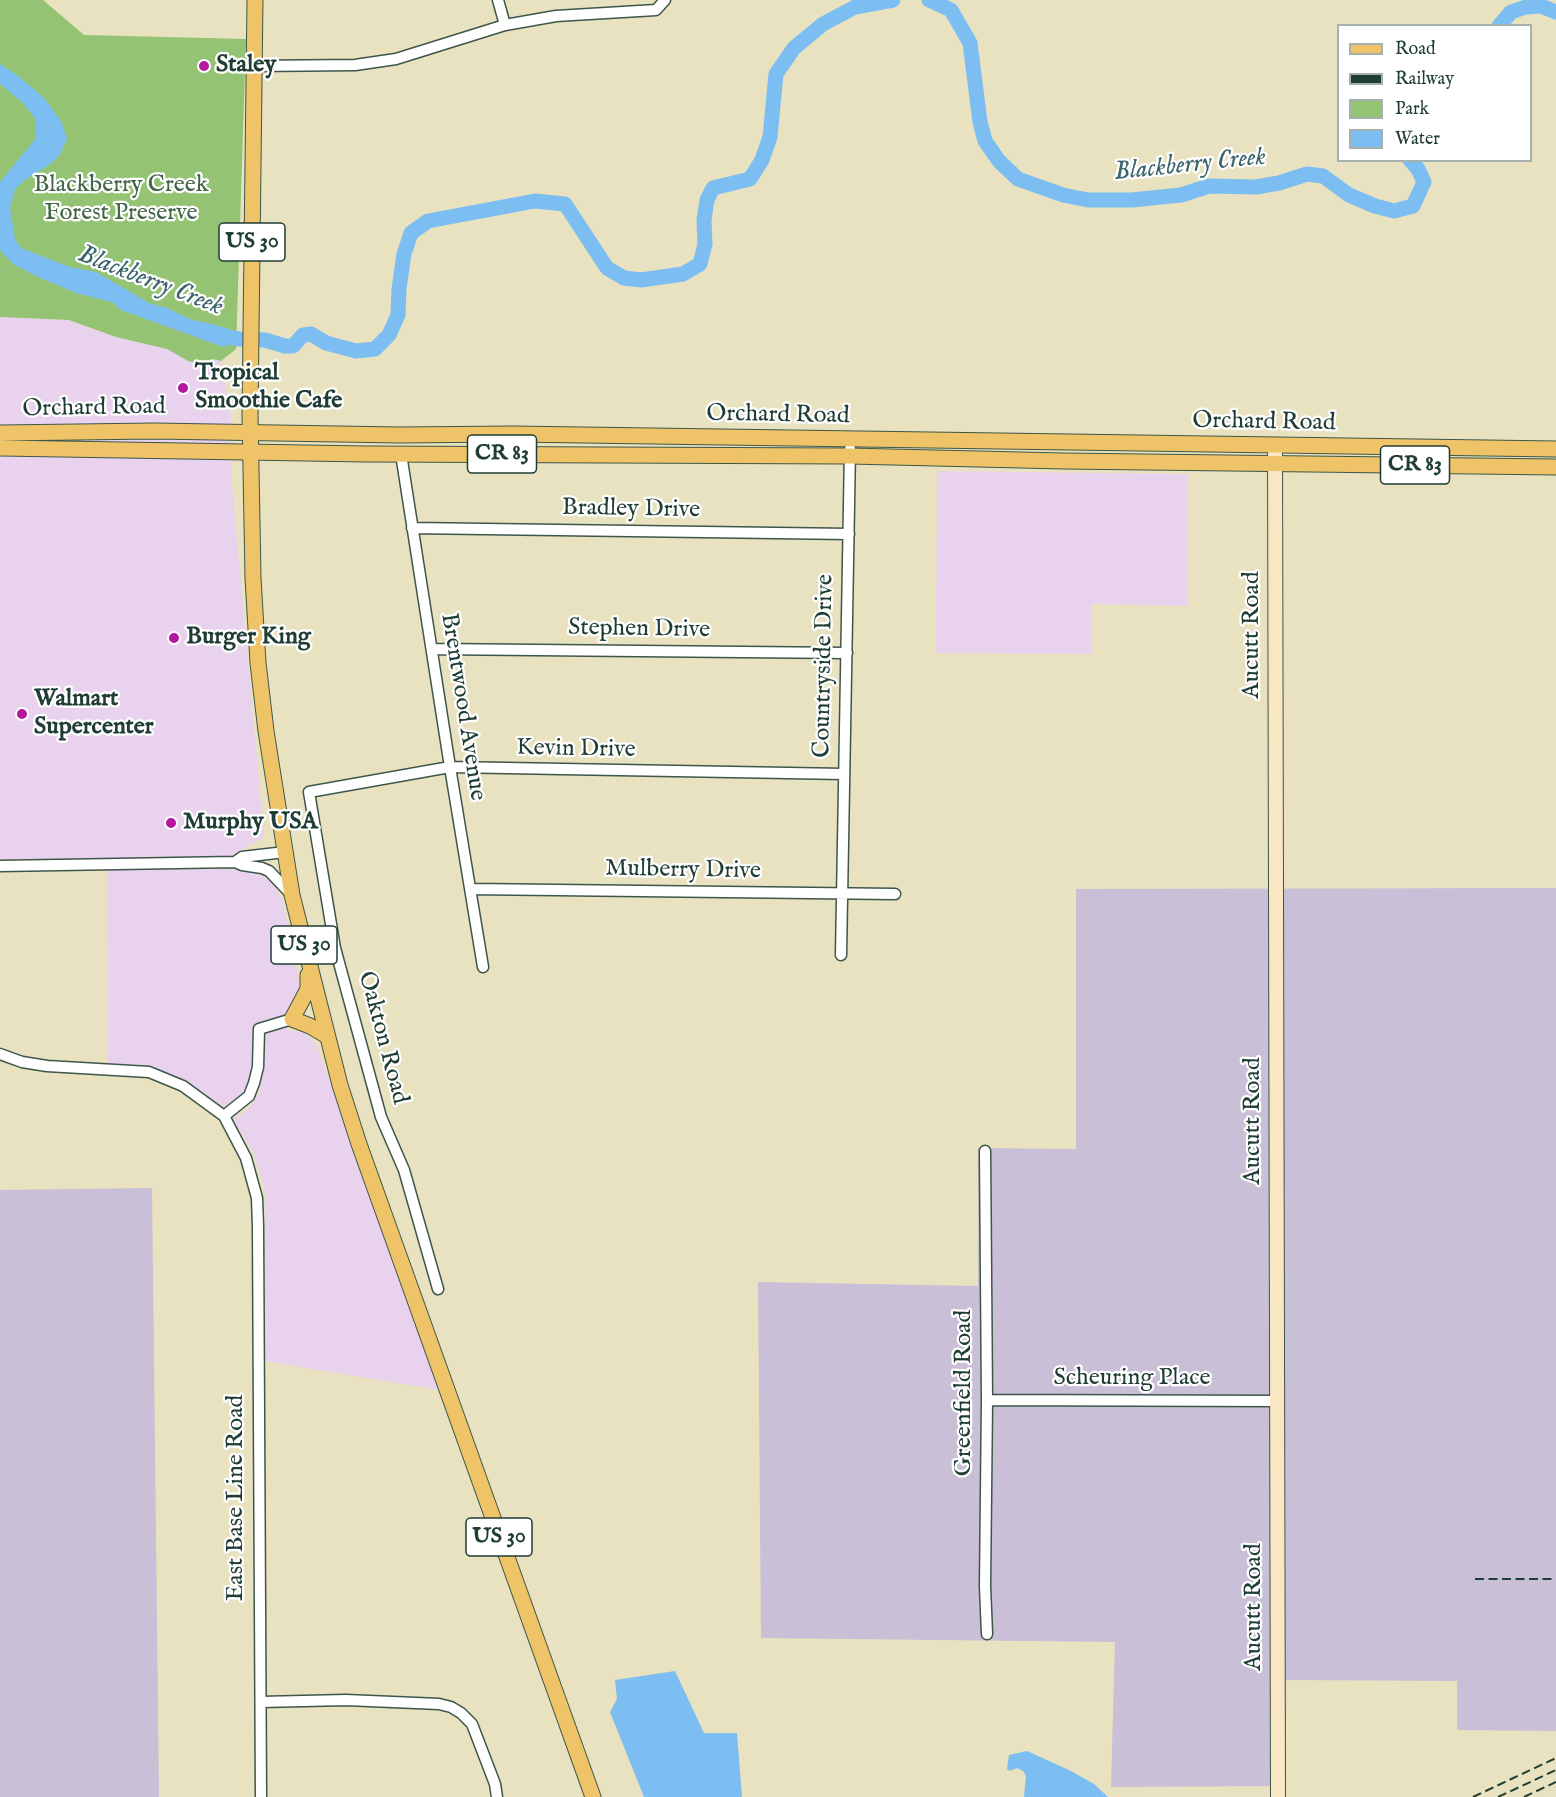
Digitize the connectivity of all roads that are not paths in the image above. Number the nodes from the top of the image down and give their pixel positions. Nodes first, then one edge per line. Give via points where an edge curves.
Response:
1 (255, 0) edge
2 (498, 0) edge
3 (663, 3) edge
4 (505, 26) junction
5 (255, 66) junction
6 (250, 432) junction
7 (0, 433) edge
8 (850, 440) junction
9 (1275, 445) junction
10 (0, 448) edge
11 (1556, 449) edge
12 (250, 452) junction
13 (401, 454) junction
14 (849, 456) junction
15 (1275, 464) junction
16 (1556, 467) edge
17 (412, 528) junction
18 (849, 534) junction
19 (432, 649) junction
20 (846, 653) junction
21 (450, 767) junction
22 (844, 774) junction
23 (309, 792) joint
24 (285, 852) junction
25 (235, 862) junction
26 (0, 866) edge
27 (471, 889) junction
28 (842, 894) junction
29 (895, 894) dead end
30 (292, 895) junction
31 (841, 955) dead end
32 (309, 967) junction
33 (483, 967) dead end
34 (292, 1019) junction
35 (327, 1036) junction
36 (0, 1054) edge
37 (224, 1116) junction
38 (986, 1151) dead end
39 (438, 1289) dead end
40 (987, 1400) junction
41 (1278, 1401) junction
42 (987, 1634) dead end
43 (261, 1702) junction
44 (261, 1797) edge
45 (496, 1797) edge
46 (593, 1797) edge
47 (1278, 1797) edge

1 - 5 main road, US 30
2 - 4 street
3 - 4 street via 647,12 556,16
4 - 5 street via 396,59 355,66
5 - 6 main road, US 30
6 - 7 main road, Orchard Road
6 - 8 main road, Orchard Road / CR 83
6 - 12 main road, US 30
8 - 9 main road, Orchard Road / CR 83
8 - 14 street, Countryside Drive
9 - 11 main road, Orchard Road / CR 83
9 - 15 street, Aucutt Road
10 - 12 main road, Orchard Road
12 - 13 main road, Orchard Road / CR 83
12 - 24 main road, US 30 via 258,663
13 - 14 main road, Orchard Road / CR 83
13 - 17 street, Brentwood Avenue
14 - 15 main road, Orchard Road / CR 83
14 - 18 street, Countryside Drive
15 - 16 main road, Orchard Road / CR 83
15 - 41 street, Aucutt Road
17 - 18 street, Bradley Drive
17 - 19 street, Brentwood Avenue
18 - 20 street, Countryside Drive
19 - 20 street, Stephen Drive
19 - 21 street, Brentwood Avenue
20 - 22 street, Countryside Drive
21 - 22 street, Kevin Drive
21 - 23 street, Kevin Drive
21 - 27 street, Brentwood Avenue
22 - 28 street, Countryside Drive
23 - 39 street, Oakton Road via 335,948 381,1117 404,1170
24 - 25 street via 242,857
24 - 30 main road, US 30
25 - 26 street
25 - 30 street via 269,872
27 - 28 street, Mulberry Drive
27 - 33 street, Brentwood Avenue
28 - 29 street, Mulberry Drive
28 - 31 street, Countryside Drive
30 - 32 main road, US 30
32 - 34 main road via 308,989
32 - 35 main road, US 30
34 - 35 main road
34 - 37 street via 259,1029 254,1083 249,1095
35 - 46 main road, US 30 via 359,1144
36 - 37 street via 47,1066 149,1072 183,1086
37 - 43 street, East Base Line Road via 246,1158 258,1198
38 - 40 street, Greenfield Road
40 - 41 street, Scheuring Place
40 - 42 street, Greenfield Road
41 - 47 street, Aucutt Road
43 - 44 street, East Base Line Road
43 - 45 street via 346,1700 451,1707 472,1724 495,1784

